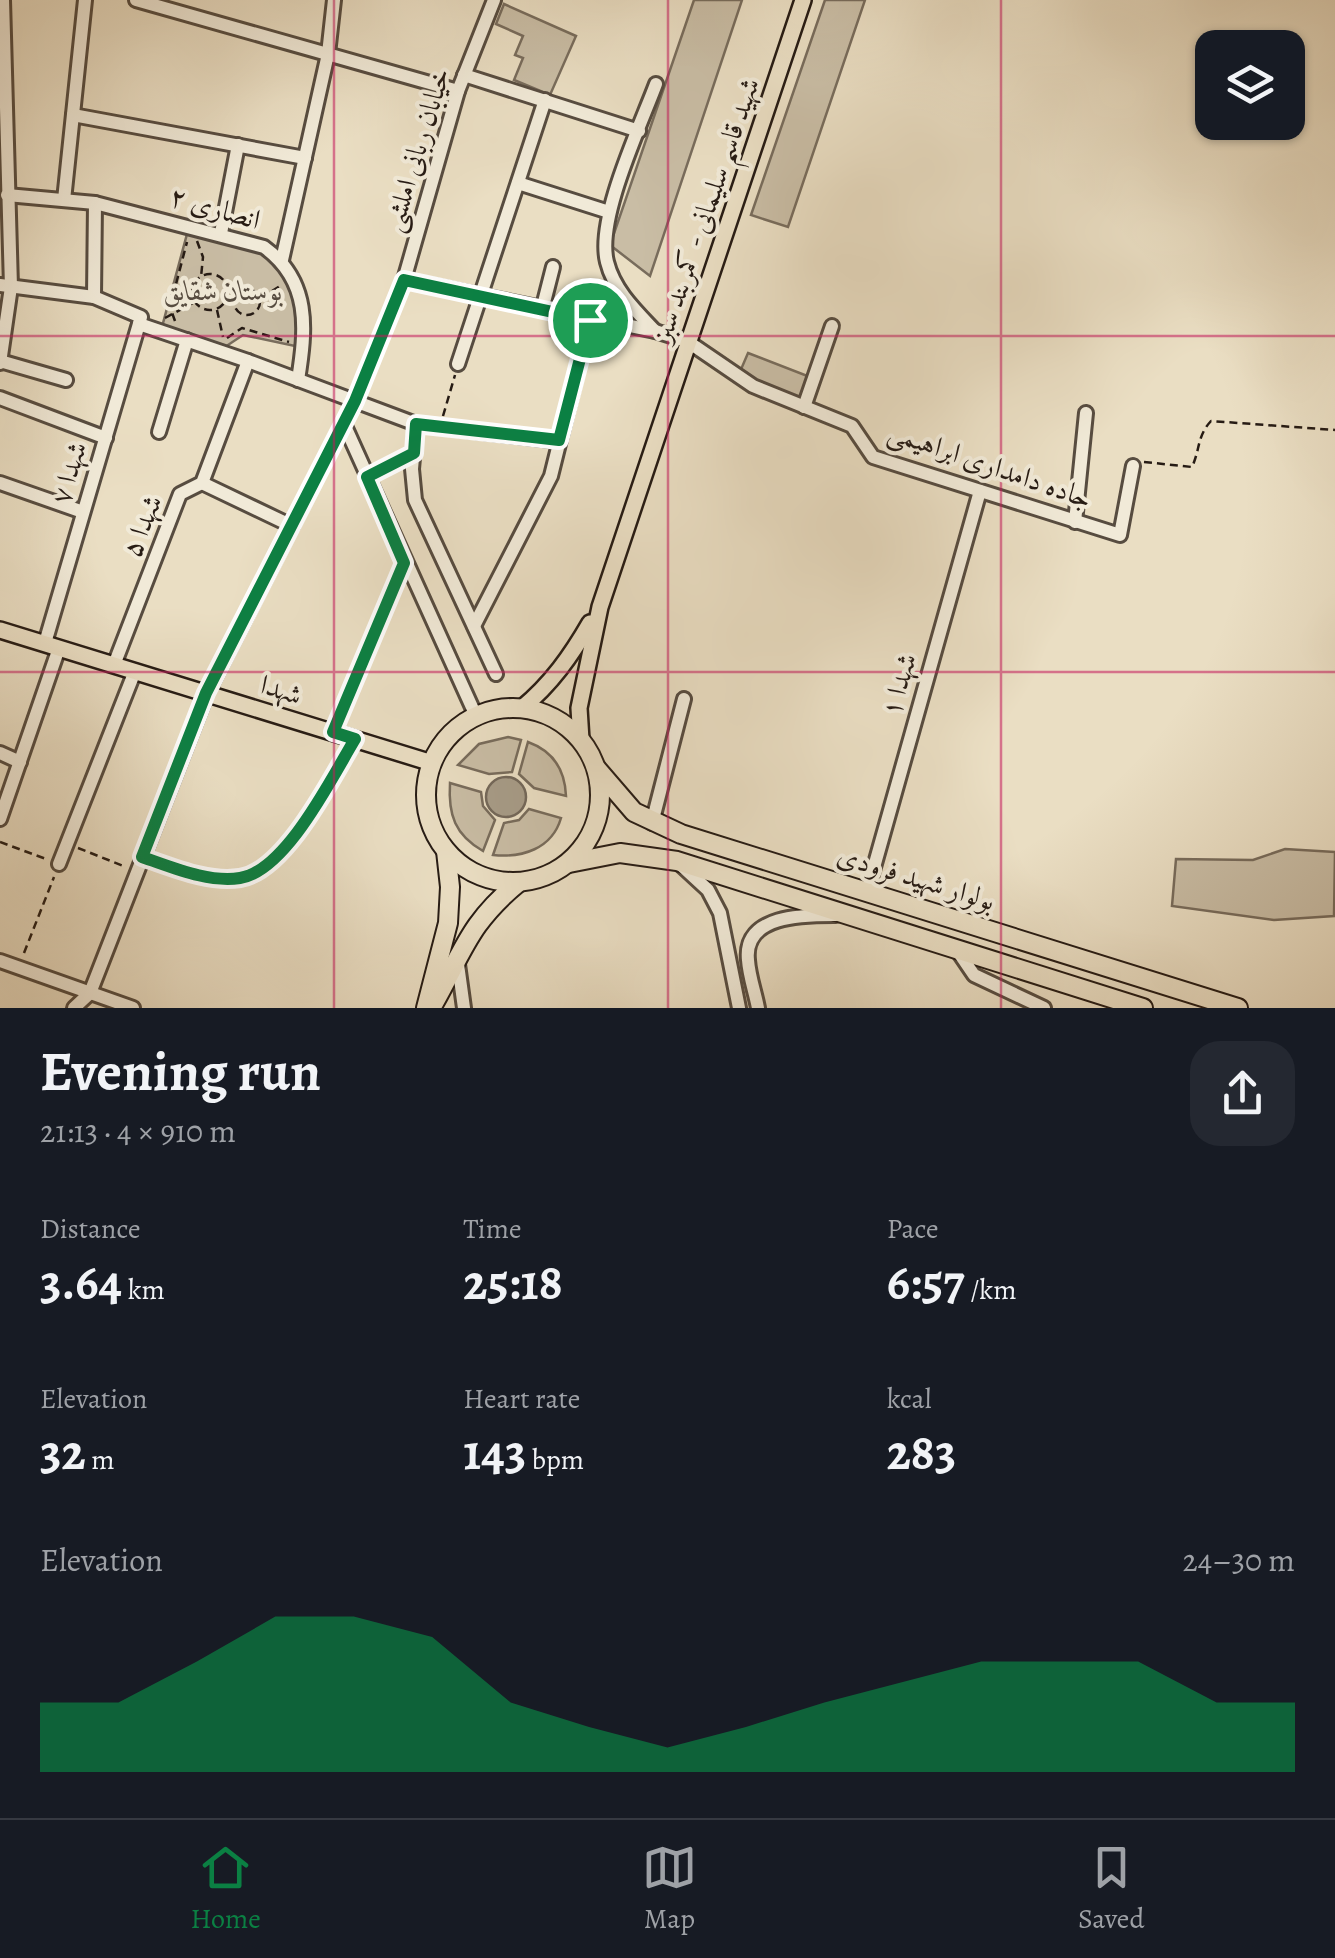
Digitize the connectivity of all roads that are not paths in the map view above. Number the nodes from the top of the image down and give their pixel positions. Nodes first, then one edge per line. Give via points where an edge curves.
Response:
1 (3, 0) edge
2 (85, 0) edge
3 (136, 0) edge
4 (190, 0) edge
5 (334, 0) edge
6 (494, 0) edge
7 (803, 0) edge
8 (187, 15) junction
9 (328, 54) junction
10 (464, 75) junction
11 (656, 84) dead end
12 (458, 91) junction
13 (545, 100) junction
14 (73, 115) junction
15 (4, 127) edge
16 (639, 130) junction
17 (238, 145) junction
18 (305, 158) junction
19 (518, 183) junction
20 (7, 195) junction
21 (64, 200) junction
22 (95, 203) junction
23 (609, 212) junction
24 (216, 238) junction
25 (282, 260) junction
26 (553, 267) dead end
27 (404, 280) junction
28 (5, 286) edge
29 (94, 297) junction
30 (480, 297) junction
31 (542, 310) junction
32 (140, 320) junction
33 (590, 320) junction
34 (832, 326) dead end
35 (654, 331) junction
36 (187, 340) junction
37 (688, 341) junction
38 (248, 360) junction
39 (0, 362) edge
40 (458, 364) road end
41 (66, 380) dead end
42 (298, 380) junction
43 (0, 398) edge
44 (355, 401) junction
45 (804, 407) junction
46 (1086, 412) dead end
47 (344, 424) junction
48 (416, 424) junction
49 (159, 432) dead end
50 (106, 438) junction
51 (559, 440) junction
52 (1133, 466) road end
53 (0, 483) edge
54 (202, 483) junction
55 (980, 491) junction
56 (84, 512) junction
57 (1074, 522) junction
58 (292, 526) junction
59 (404, 563) junction
60 (600, 607) junction
61 (474, 626) junction
62 (0, 630) edge
63 (52, 646) junction
64 (114, 665) junction
65 (135, 671) junction
66 (496, 674) dead end
67 (206, 693) junction
68 (684, 699) dead end
69 (522, 708) junction
70 (476, 716) junction
71 (333, 732) junction
72 (355, 739) junction
73 (582, 740) junction
74 (0, 754) edge
75 (20, 762) junction
76 (432, 763) junction
77 (597, 769) junction
78 (0, 819) edge
79 (652, 823) junction
80 (446, 851) junction
81 (677, 861) junction
82 (569, 862) junction
83 (58, 864) road end
84 (140, 864) junction
85 (519, 882) junction
86 (866, 892) junction
87 (845, 915) junction
88 (958, 950) junction
89 (457, 957) junction
90 (0, 961) edge
91 (90, 992) junction
92 (435, 1004) edge
93 (74, 1008) edge
94 (132, 1008) edge
95 (464, 1008) edge
96 (739, 1008) edge
97 (758, 1008) edge
98 (1044, 1008) edge
99 (1144, 1008) edge
100 (1238, 1008) edge

1 - 15 street
2 - 14 street
3 - 8 street
4 - 8 street
5 - 9 street
6 - 10 street, خیابان ربانی املشی
7 - 37 main road, شهید قاسم سلیمانی - کمربند سبز
8 - 9 street
9 - 12 street
9 - 18 street
10 - 12 street, خیابان ربانی املشی
10 - 13 street
11 - 16 street
12 - 27 street, خیابان ربانی املشی
13 - 16 street
13 - 19 street
14 - 17 street
14 - 21 street
15 - 20 street
16 - 23 street
17 - 18 street
17 - 24 street
18 - 25 street
19 - 23 street
19 - 30 street
20 - 21 street, انصاری ۲
20 - 28 street
21 - 22 street, انصاری ۲
22 - 24 street, انصاری ۲
22 - 29 street
23 - 35 street via 604,250 611,274
24 - 25 street, انصاری ۲ via 264,247
25 - 42 street, انصاری ۲ via 301,303 305,334
26 - 31 street
27 - 30 street, جاده دامداری ابراهیمی
27 - 44 street, خیابان ربانی املشی
28 - 29 street
28 - 39 street
29 - 32 street
30 - 31 street, جاده دامداری ابراهیمی
30 - 40 street
31 - 33 street, جاده دامداری ابراهیمی
32 - 36 street
32 - 50 street, شهدا ۷
33 - 35 street, جاده دامداری ابراهیمی
33 - 51 street
34 - 45 street
35 - 37 street, جاده دامداری ابراهیمی
36 - 38 street
36 - 49 street
37 - 45 street, جاده دامداری ابراهیمی via 752,386
37 - 60 main road, شهید قاسم سلیمانی - کمربند سبز
38 - 42 street
38 - 54 street, شهدا ۵
39 - 41 street
42 - 44 street
43 - 50 street
44 - 47 street, خیابان ربانی املشی
44 - 48 street
45 - 55 street, جاده دامداری ابراهیمی via 852,426 873,457
46 - 57 street
47 - 58 street, خیابان ربانی املشی
47 - 59 street
48 - 51 street
48 - 61 street via 415,500
50 - 56 street, شهدا ۷
51 - 61 street via 551,476
52 - 57 street, جاده دامداری ابراهیمی via 1120,534
53 - 56 street
54 - 58 street
54 - 64 street, شهدا ۵ via 180,494
55 - 57 street, جاده دامداری ابراهیمی
55 - 86 street, شهدا ۱
56 - 63 street, شهدا ۷
58 - 67 street, خیابان ربانی املشی
59 - 70 street
59 - 71 street
60 - 69 main road via 571,657
60 - 73 main road via 580,708
61 - 66 street
62 - 63 main road, شهدا
63 - 64 main road, شهدا
63 - 75 street, شهدا ۷
64 - 65 main road, شهدا
65 - 67 main road, شهدا
65 - 83 street
67 - 71 main road, شهدا
67 - 84 street, خیابان ربانی املشی
68 - 79 street
69 - 70 highway
69 - 73 highway via 565,724
70 - 76 highway
71 - 72 main road, شهدا
72 - 76 main road, شهدا
72 - 84 street via 315,806 264,868 228,879
73 - 77 highway
74 - 75 street
75 - 78 street, شهدا ۷
76 - 80 highway via 427,809
77 - 79 highway, بولوار شهید فرودی
77 - 82 highway via 597,820
79 - 86 highway, بولوار شهید فرودی
80 - 85 highway via 478,876
80 - 92 highway via 448,923
81 - 82 highway, بولوار شهید فرودی via 620,853
81 - 87 highway, بولوار شهید فرودی
81 - 96 street via 716,901
82 - 85 highway
84 - 91 street, خیابان ربانی املشی
85 - 89 highway via 476,923
86 - 100 highway, بولوار شهید فرودی
87 - 88 highway, بولوار شهید فرودی
87 - 97 street via 795,916 756,934 747,957
88 - 98 street via 974,974
88 - 99 highway, بولوار شهید فرودی
89 - 92 highway
89 - 95 street
90 - 91 street
91 - 93 street
91 - 94 street

